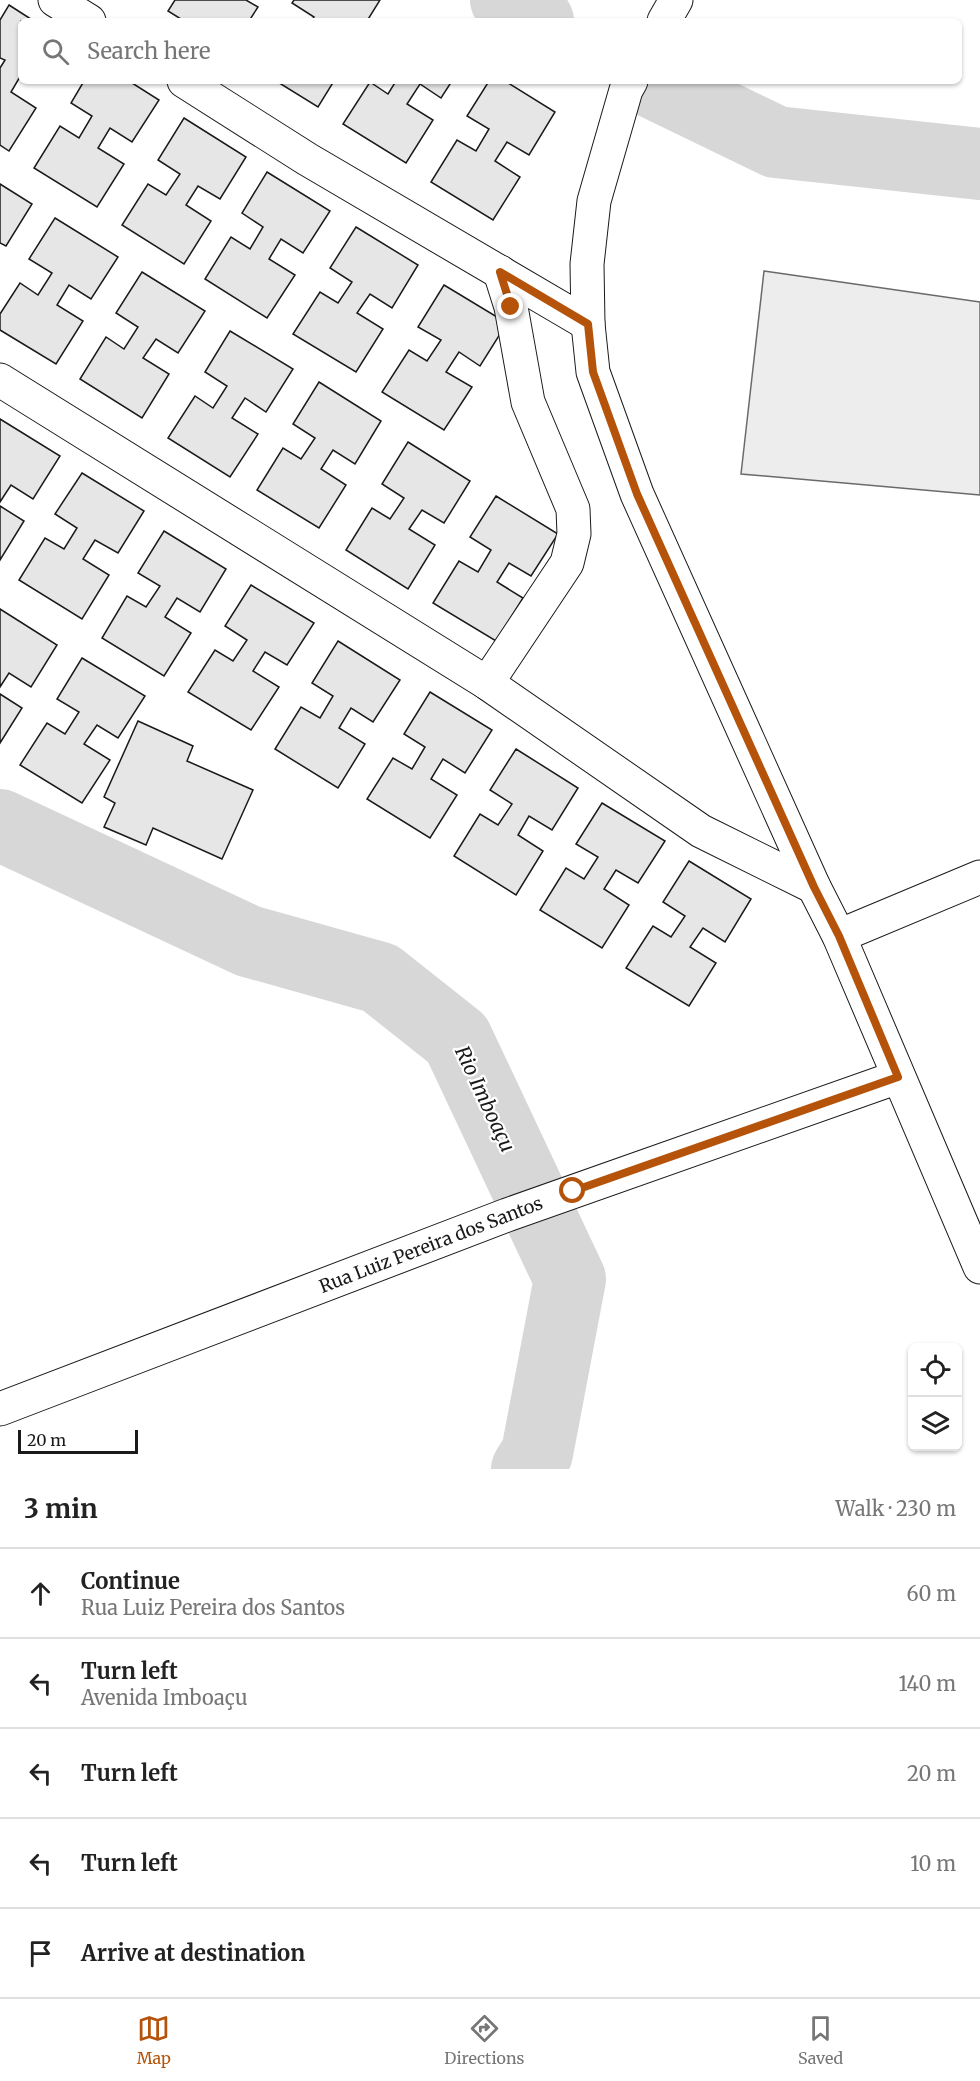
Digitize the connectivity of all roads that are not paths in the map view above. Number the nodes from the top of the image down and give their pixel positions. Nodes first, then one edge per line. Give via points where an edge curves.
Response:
1 (55, 0) edge
2 (676, 0) edge
3 (83, 18) edge
4 (666, 18) edge
5 (189, 84) edge
6 (625, 95) edge
7 (500, 272) junction
8 (588, 324) junction
9 (0, 380) edge
10 (487, 683) junction
11 (980, 877) edge
12 (814, 887) junction
13 (839, 936) junction
14 (898, 1077) junction
15 (980, 1267) edge
16 (0, 1409) edge

1 - 3 main road
2 - 4 main road
5 - 7 main road
6 - 8 main road via 594,201 587,264
7 - 8 main road
7 - 10 main road via 511,307 528,402 573,510 574,534 567,563
8 - 12 main road via 593,372 637,494
9 - 10 main road
10 - 12 main road via 701,831
11 - 13 main road
12 - 13 main road
13 - 14 main road
14 - 15 main road
14 - 16 main road, Rua Luiz Pereira dos Santos via 507,1215

